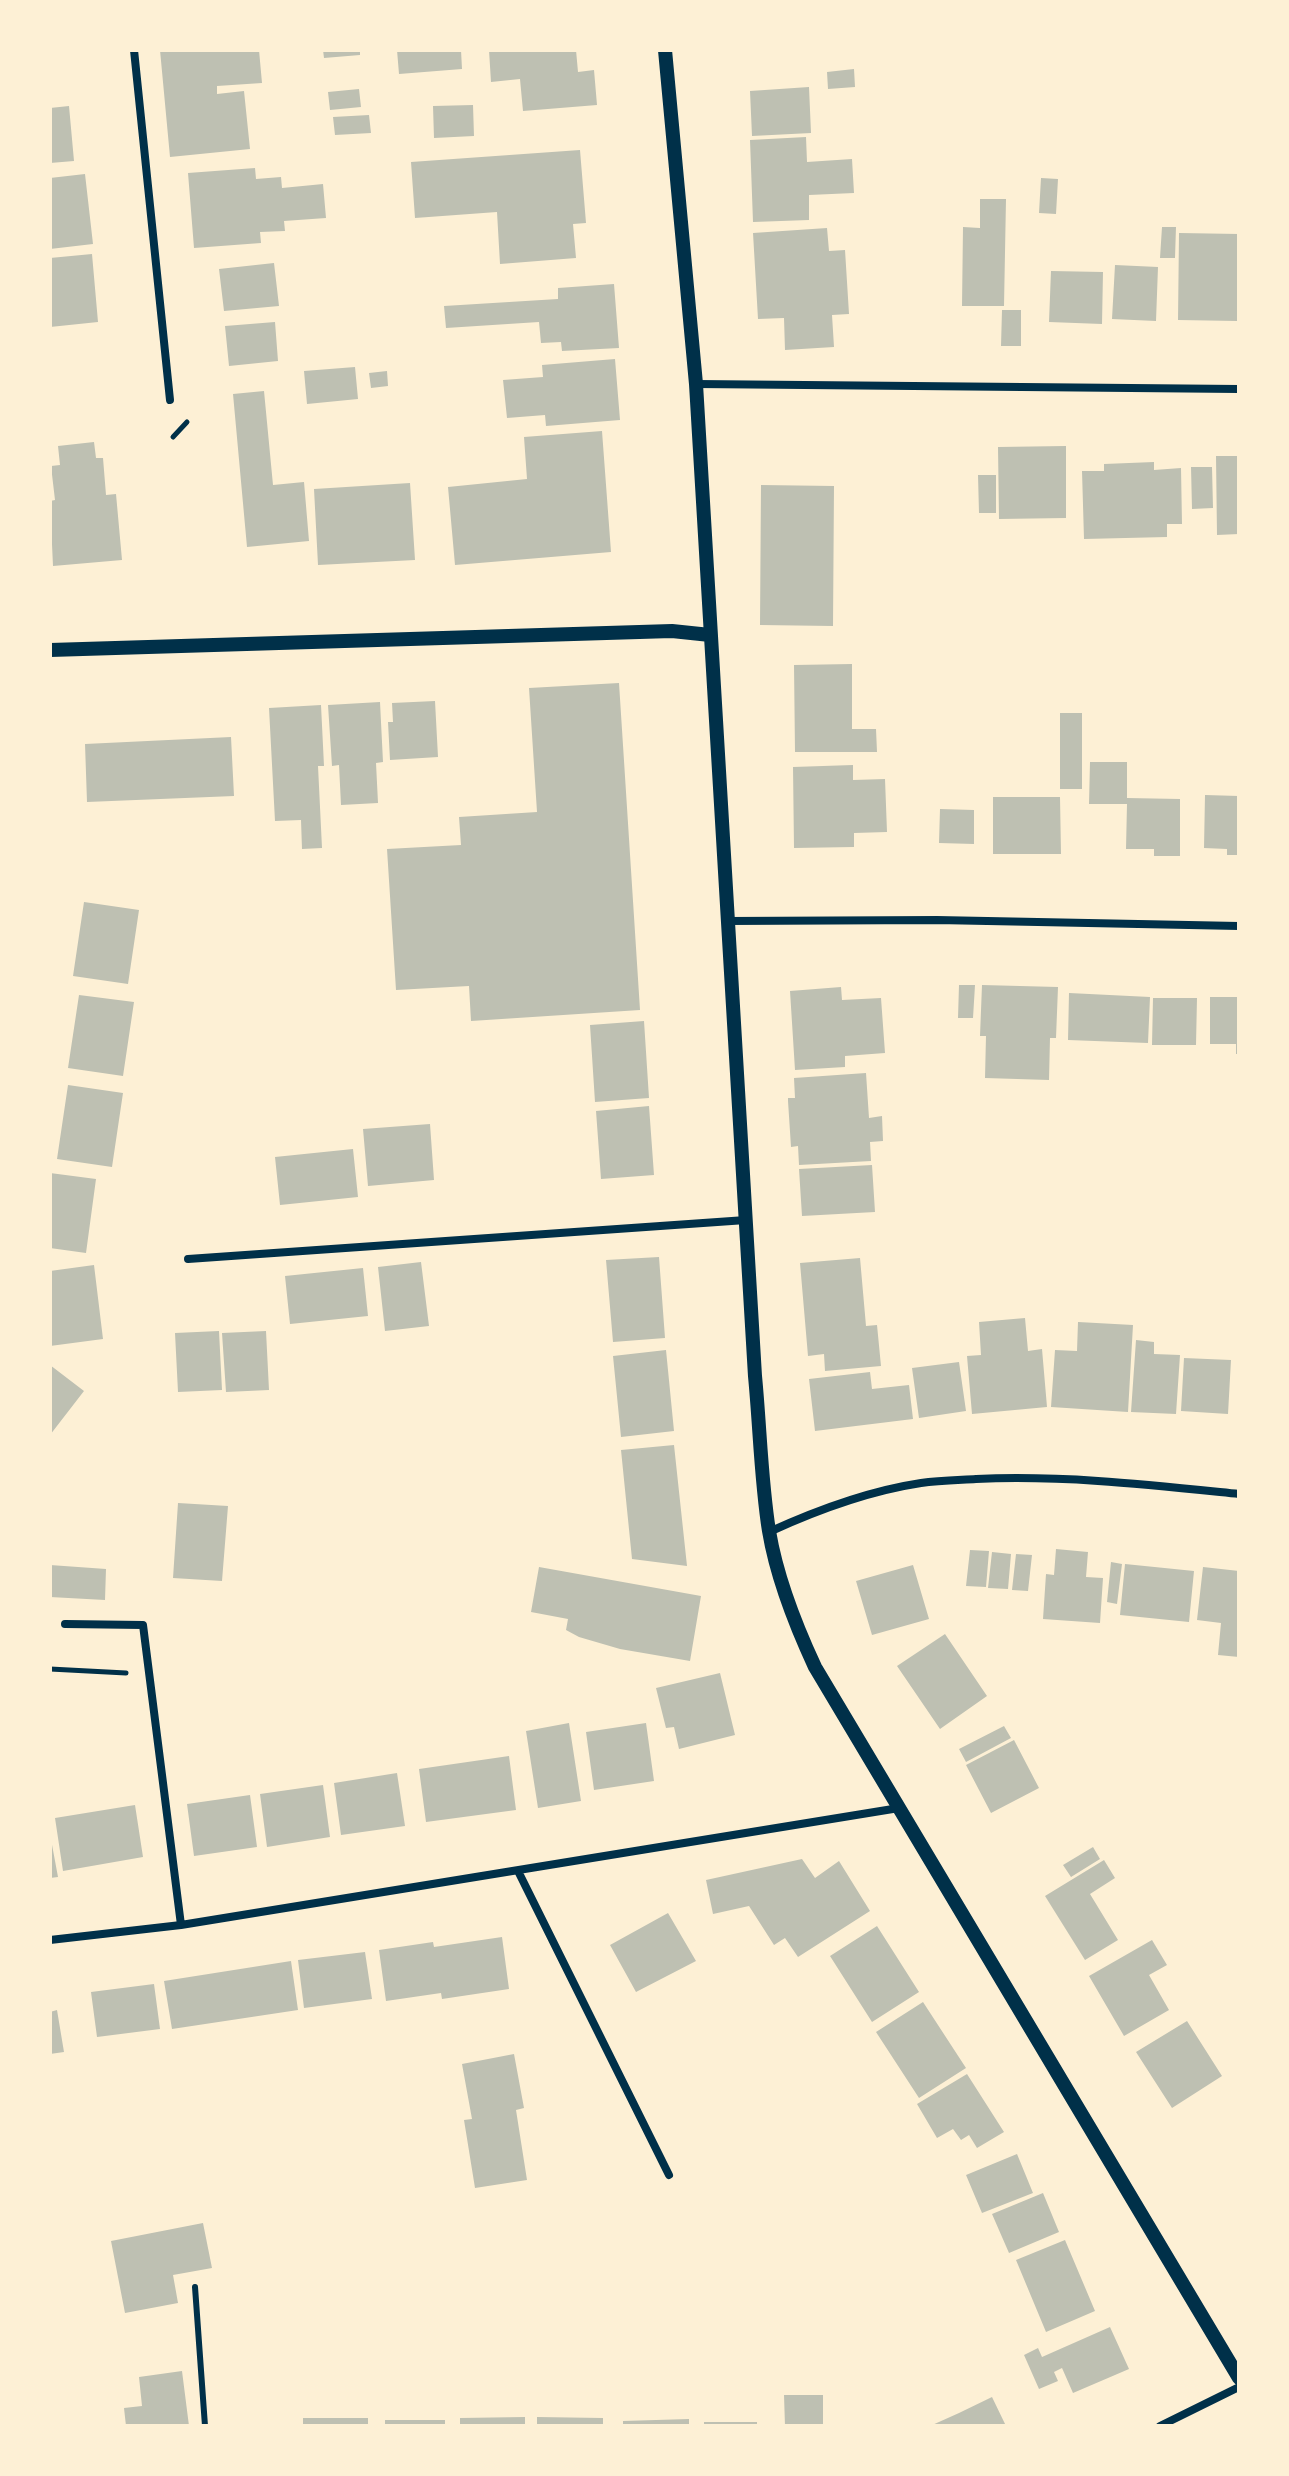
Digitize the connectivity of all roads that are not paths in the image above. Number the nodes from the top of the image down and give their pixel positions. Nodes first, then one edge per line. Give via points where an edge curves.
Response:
1 (134, 50) edge
2 (665, 50) edge
3 (696, 384) junction
4 (1239, 389) edge
5 (170, 400) dead end
6 (710, 635) junction
7 (50, 650) edge
8 (727, 921) junction
9 (1239, 926) edge
10 (746, 1220) junction
11 (188, 1259) dead end
12 (1239, 1494) edge
13 (769, 1532) junction
14 (65, 1624) dead end
15 (899, 1808) junction
16 (518, 1871) junction
17 (181, 1925) junction
18 (50, 1940) edge
19 (669, 2175) dead end
20 (195, 2287) dead end
21 (1239, 2378) edge
22 (1239, 2387) edge
23 (205, 2426) edge
24 (1160, 2426) edge

1 - 5 street
2 - 3 street
3 - 4 street
3 - 6 street
6 - 7 street via 672,631
6 - 8 street
8 - 9 street
8 - 10 street
10 - 11 street
10 - 13 street
12 - 13 street via 1027,1477 923,1482 872,1493
13 - 15 street via 797,1629
14 - 17 street via 143,1625
15 - 16 street
15 - 21 street
16 - 17 street
16 - 19 street
17 - 18 street
20 - 23 lane
22 - 24 street

